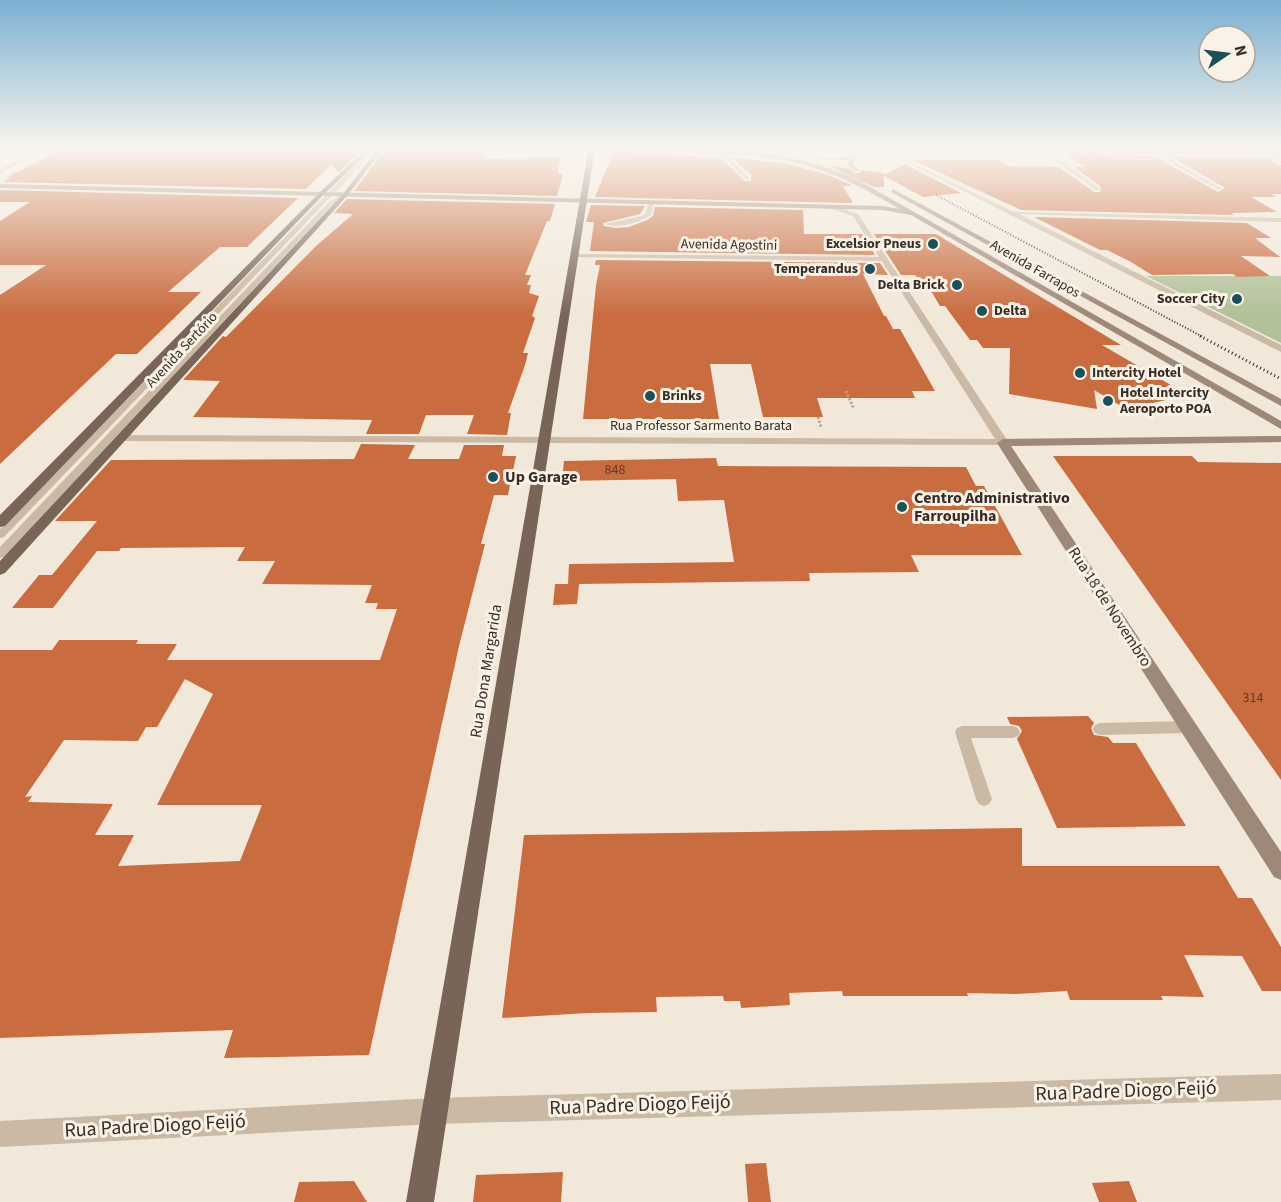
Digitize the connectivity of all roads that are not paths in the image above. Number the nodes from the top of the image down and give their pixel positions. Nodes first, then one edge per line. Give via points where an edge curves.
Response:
1 (315, 203) edge
2 (315, 203) edge
3 (337, 203) edge
4 (583, 203) edge
5 (651, 203) edge
6 (690, 203) edge
7 (894, 203) edge
8 (917, 203) edge
9 (993, 203) edge
10 (831, 207) junction
11 (1011, 212) junction
12 (914, 214) junction
13 (1281, 220) edge
14 (608, 224) dead end
15 (574, 255) junction
16 (884, 259) junction
17 (1281, 349) edge
18 (1281, 403) edge
19 (1281, 426) edge
20 (115, 438) junction
21 (1281, 439) edge
22 (543, 440) junction
23 (1003, 443) junction
24 (0, 523) edge
25 (0, 535) edge
26 (0, 554) edge
27 (0, 570) edge
28 (1188, 727) junction
29 (1100, 729) dead end
30 (1013, 732) dead end
31 (984, 799) dead end
32 (1281, 870) edge
33 (1281, 1087) edge
34 (435, 1111) junction
35 (0, 1134) edge
36 (420, 1202) edge

1 - 24 main road, Avenida Sertório
2 - 25 lane
3 - 20 main road, Avenida Sertório
4 - 15 main road, Rua Dona Margarida
5 - 14 lane via 648,215 641,220
6 - 10 main road
7 - 12 main road, Avenida Farrapos
8 - 18 main road, Avenida Farrapos
9 - 11 street
10 - 12 main road via 884,208
10 - 16 street, Rua 18 de Novembro via 856,215
11 - 13 street
11 - 17 street
12 - 19 main road, Avenida Farrapos
15 - 16 lane, Avenida Agostini
15 - 22 main road, Rua Dona Margarida
16 - 23 street, Rua 18 de Novembro
20 - 22 street, Rua Professor Sarmento Barata
20 - 26 lane
20 - 27 main road, Avenida Sertório
21 - 23 main road, Rua Professor Sarmento Barata
22 - 23 street, Rua Professor Sarmento Barata
22 - 34 main road, Rua Dona Margarida
23 - 28 main road, Rua 18 de Novembro
28 - 29 lane
28 - 32 main road, Rua 18 de Novembro
30 - 31 lane via 962,732
33 - 34 street, Rua Padre Diogo Feijó
34 - 35 street, Rua Padre Diogo Feijó
34 - 36 main road, Rua Dona Margarida

